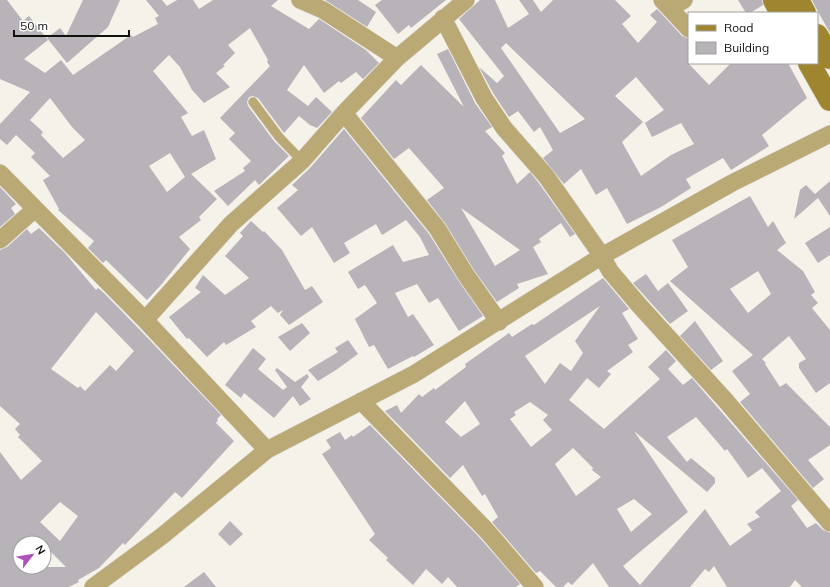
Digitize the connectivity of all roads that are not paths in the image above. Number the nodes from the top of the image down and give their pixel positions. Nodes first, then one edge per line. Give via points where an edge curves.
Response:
1 (300, 0) edge
2 (466, 0) edge
3 (774, 0) edge
4 (798, 0) edge
5 (672, 3) edge
6 (780, 12) edge
7 (804, 12) edge
8 (443, 18) junction
9 (688, 27) edge
10 (818, 37) edge
11 (397, 58) junction
12 (830, 58) edge
13 (810, 64) edge
14 (830, 100) edge
15 (253, 102) dead end
16 (344, 113) junction
17 (830, 134) edge
18 (302, 161) junction
19 (0, 173) edge
20 (35, 209) junction
21 (0, 240) edge
22 (602, 256) junction
23 (145, 320) junction
24 (499, 322) junction
25 (362, 401) junction
26 (267, 450) junction
27 (830, 523) edge
28 (93, 587) edge
29 (535, 587) edge

1 - 11 street via 323,10
2 - 8 street
3 - 6 street
4 - 7 street
5 - 9 street
8 - 11 street
8 - 22 street via 484,98 504,128 546,176
10 - 12 street
11 - 16 street
13 - 14 street
15 - 18 lane via 279,137
16 - 18 street
16 - 24 street via 437,228
17 - 22 street via 732,183
18 - 23 street via 230,224
19 - 20 street
20 - 21 street
20 - 23 street
22 - 24 street
22 - 27 street via 638,304 726,401
23 - 26 street
24 - 25 street via 414,374
25 - 26 street
25 - 29 street via 487,531
26 - 28 street via 162,536

